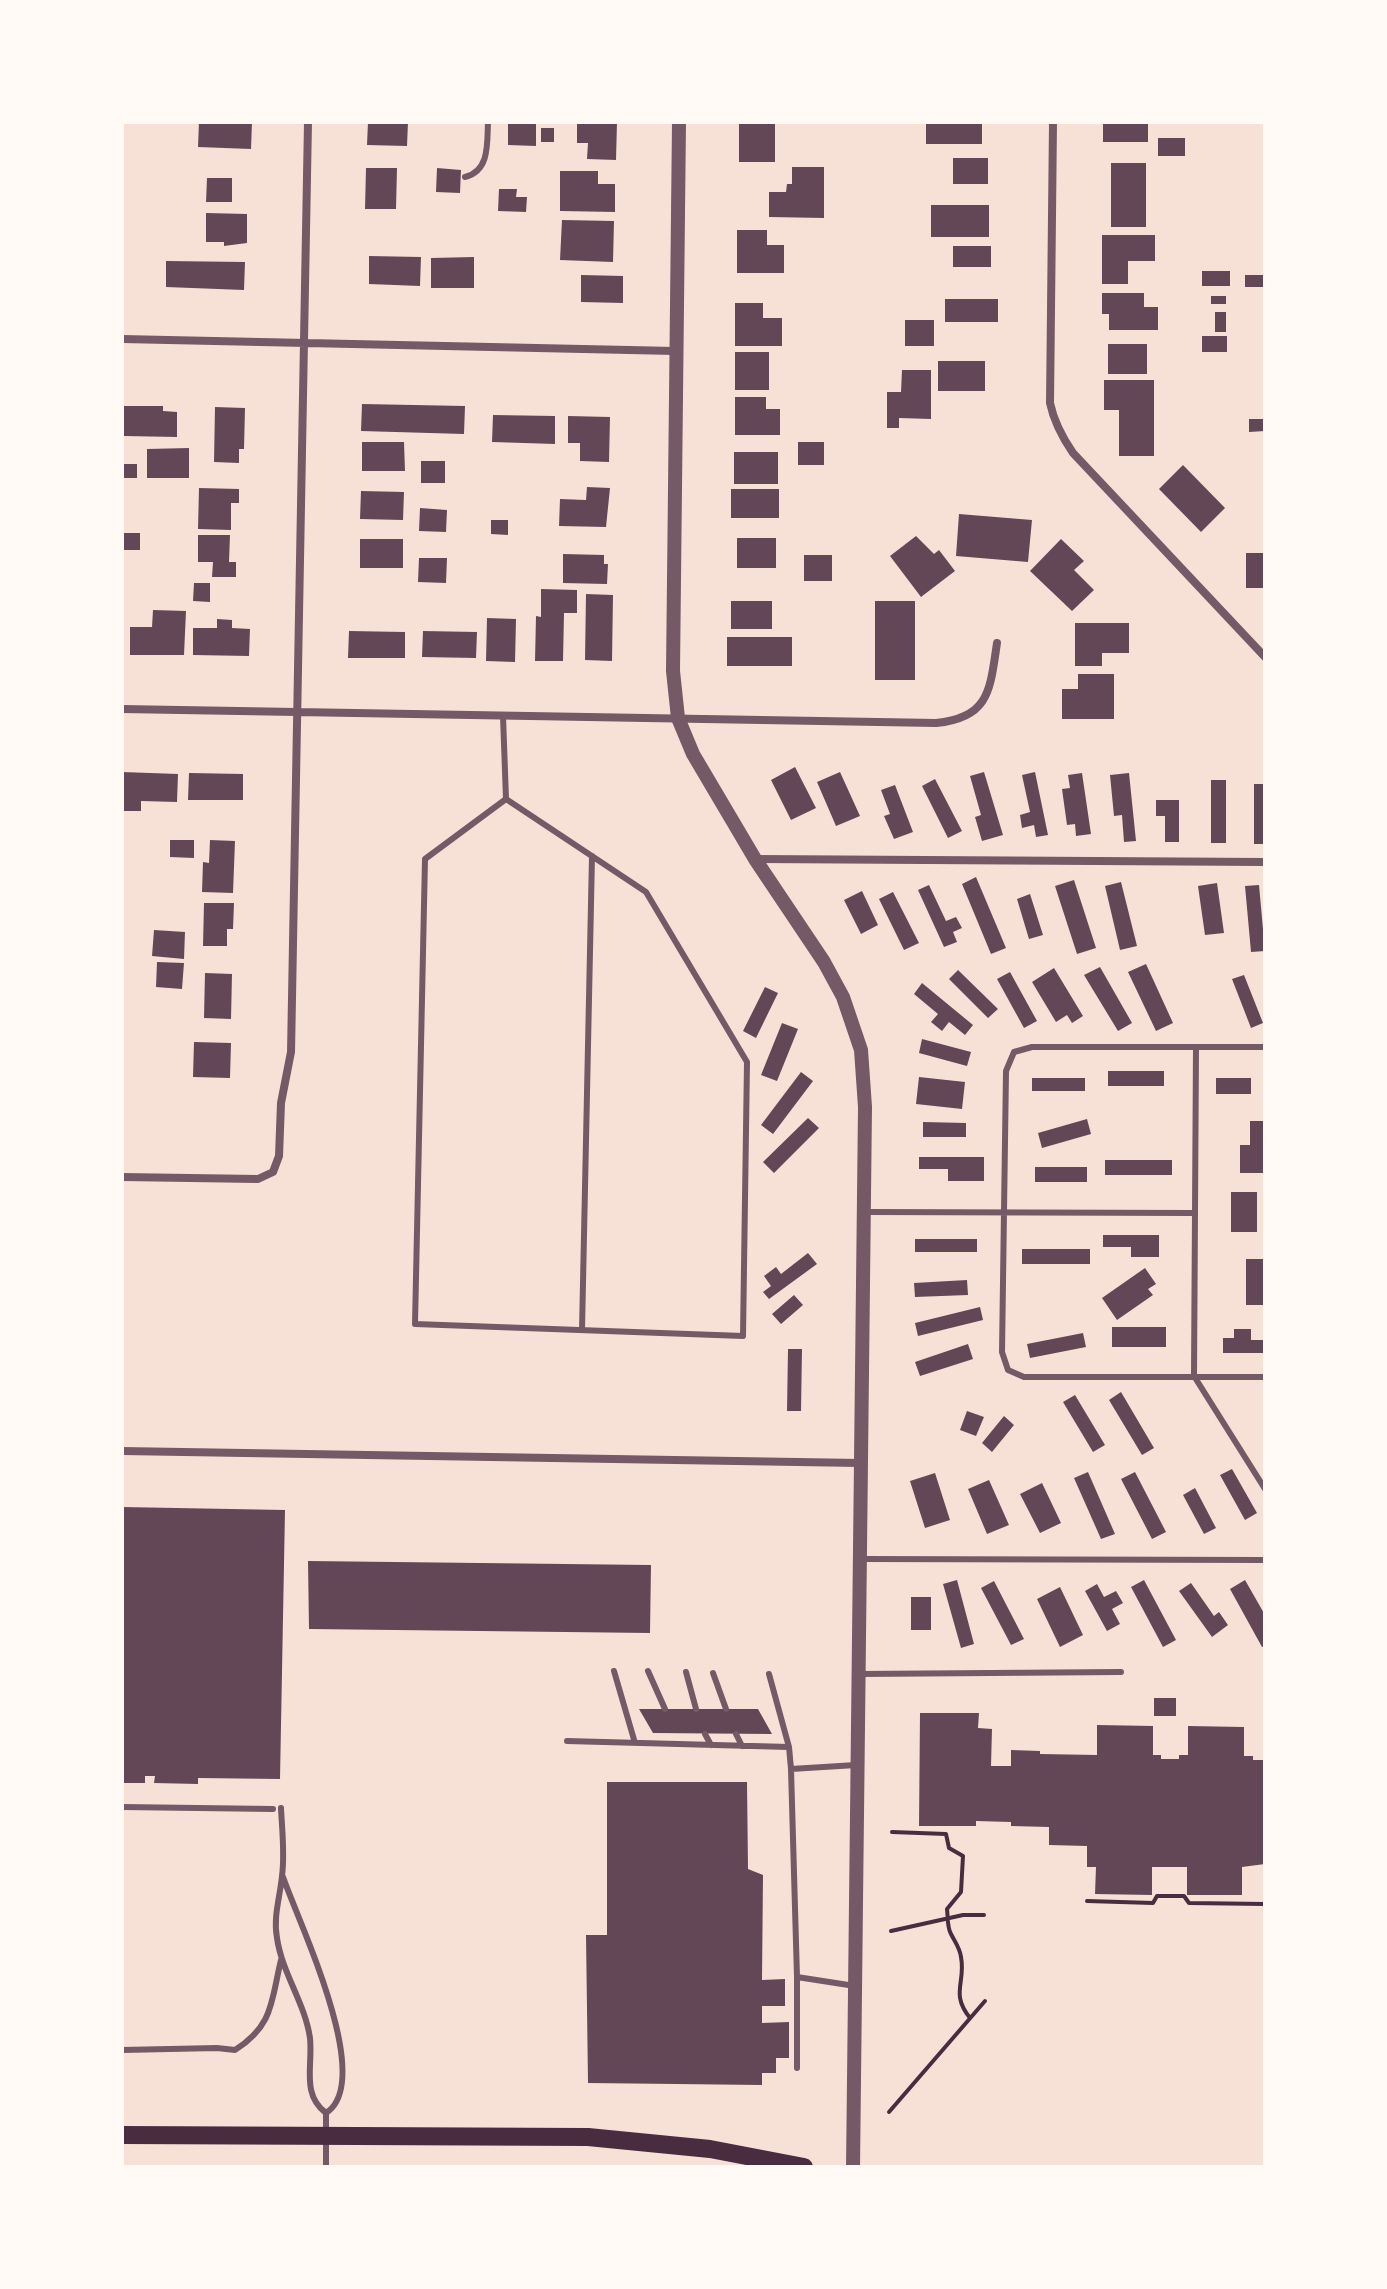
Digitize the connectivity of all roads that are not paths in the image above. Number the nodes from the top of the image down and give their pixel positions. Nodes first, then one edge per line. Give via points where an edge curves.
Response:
1 (308, 122) edge
2 (488, 122) edge
3 (679, 122) edge
4 (1053, 122) edge
5 (465, 177) dead end
6 (122, 339) edge
7 (305, 342) junction
8 (675, 351) junction
9 (997, 643) dead end
10 (1265, 657) edge
11 (122, 709) edge
12 (298, 712) junction
13 (503, 716) junction
14 (678, 718) junction
15 (506, 799) junction
16 (592, 856) junction
17 (755, 859) junction
18 (1265, 862) edge
19 (1196, 1047) junction
20 (1265, 1047) edge
21 (122, 1177) edge
22 (863, 1212) junction
23 (1005, 1212) junction
24 (1194, 1213) junction
25 (582, 1330) junction
26 (1194, 1376) junction
27 (1265, 1377) edge
28 (122, 1451) edge
29 (859, 1463) junction
30 (1265, 1489) edge
31 (858, 1559) junction
32 (1265, 1560) edge
33 (614, 1671) dead end
34 (648, 1671) dead end
35 (686, 1672) dead end
36 (1121, 1672) dead end
37 (713, 1673) dead end
38 (769, 1674) dead end
39 (857, 1674) junction
40 (665, 1709) dead end
41 (696, 1709) dead end
42 (726, 1709) dead end
43 (675, 1733) dead end
44 (705, 1734) dead end
45 (736, 1734) dead end
46 (567, 1741) dead end
47 (635, 1743) junction
48 (680, 1744) junction
49 (711, 1745) junction
50 (742, 1746) junction
51 (789, 1747) junction
52 (856, 1765) junction
53 (791, 1769) junction
54 (122, 1807) edge
55 (283, 1875) junction
56 (282, 1958) junction
57 (797, 1977) junction
58 (855, 1986) junction
59 (122, 2050) edge
60 (797, 2068) dead end
61 (326, 2113) junction
62 (122, 2135) edge
63 (325, 2136) junction
64 (326, 2167) edge
65 (804, 2167) edge
66 (853, 2167) edge

1 - 7 street
2 - 5 lane via 485,161
3 - 8 street
4 - 10 street via 1050,403 1060,435
6 - 7 street
7 - 8 street
7 - 12 street
8 - 14 street via 673,671
9 - 14 street via 981,707 952,722
11 - 12 street
12 - 13 street
12 - 21 street via 291,1052 277,1164 258,1179
13 - 14 street
13 - 15 lane
14 - 17 street via 693,754
15 - 16 lane
15 - 25 lane via 425,859 415,1324
16 - 25 lane
16 - 25 lane via 646,892 747,1062 743,1336
17 - 18 street
17 - 22 street via 834,979 856,1028 865,1091
19 - 20 lane
19 - 23 lane via 1032,1047 1014,1052 1006,1071
19 - 24 lane
22 - 23 lane
22 - 29 street
23 - 24 lane
23 - 26 lane via 1002,1352 1008,1370 1024,1377
24 - 26 lane
26 - 27 lane
26 - 30 lane
28 - 29 street
29 - 31 street
31 - 32 lane
31 - 39 street
33 - 47 lane
34 - 40 lane
35 - 41 lane
36 - 39 lane
37 - 42 lane
38 - 51 lane
39 - 52 street
43 - 48 lane
44 - 49 lane
45 - 50 lane
46 - 47 lane
47 - 48 lane
48 - 49 lane
49 - 50 lane
50 - 51 lane
51 - 53 lane
52 - 53 lane
52 - 58 street
53 - 57 lane
54 - 55 lane via 277,1809
55 - 56 lane via 276,1919
55 - 61 lane via 339,2029 341,2093
56 - 59 lane via 266,2022 255,2038 235,2050
56 - 61 lane via 307,2025 310,2093
57 - 58 lane
57 - 60 lane
58 - 66 street
61 - 63 lane
62 - 63 main road
63 - 64 lane
63 - 65 main road via 602,2138 710,2149

